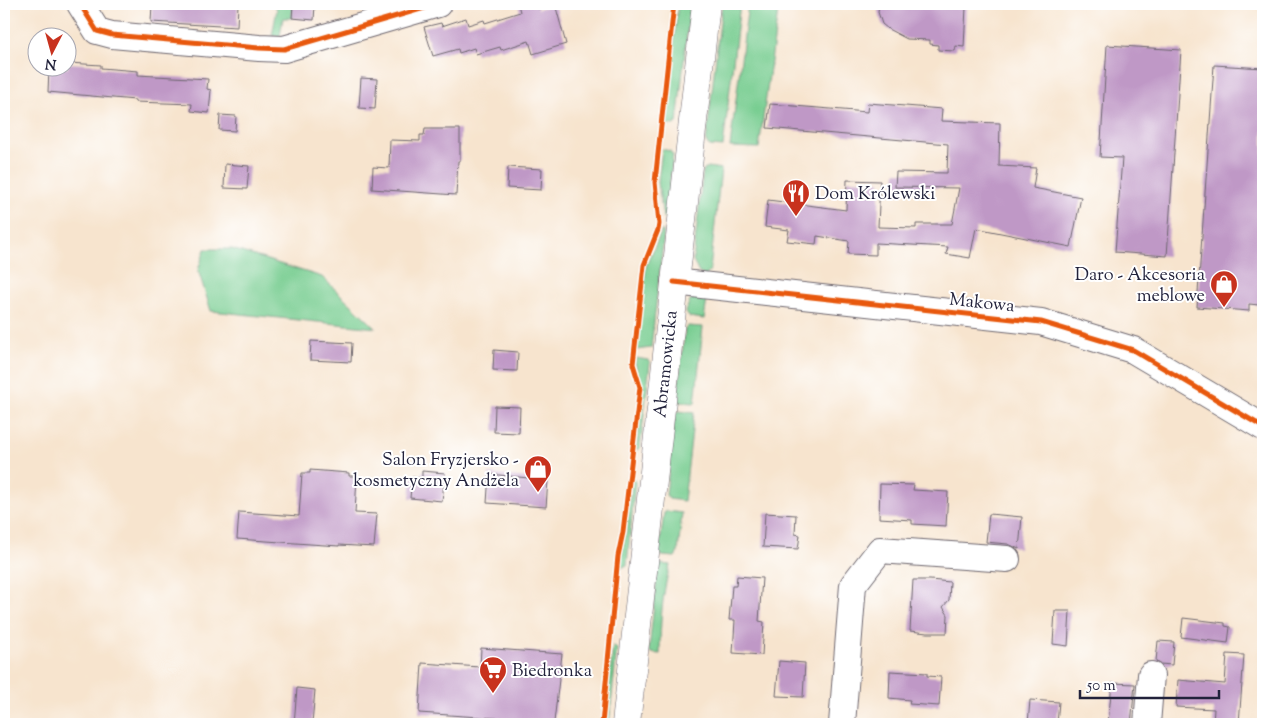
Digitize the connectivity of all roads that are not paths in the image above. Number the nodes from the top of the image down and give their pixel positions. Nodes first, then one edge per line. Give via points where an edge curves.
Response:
1 (80, 4) edge
2 (438, 4) edge
3 (706, 4) edge
4 (674, 282) junction
5 (1263, 427) edge
6 (1007, 559) dead end
7 (1151, 675) dead end
8 (626, 724) edge
9 (842, 724) edge
10 (1147, 724) edge

1 - 2 street via 97,31 112,35 284,49
3 - 4 main road, Abramowicka
4 - 5 street, Makowa via 1042,322 1133,350
4 - 8 main road, Abramowicka
6 - 9 street via 880,550 853,585
7 - 10 street

